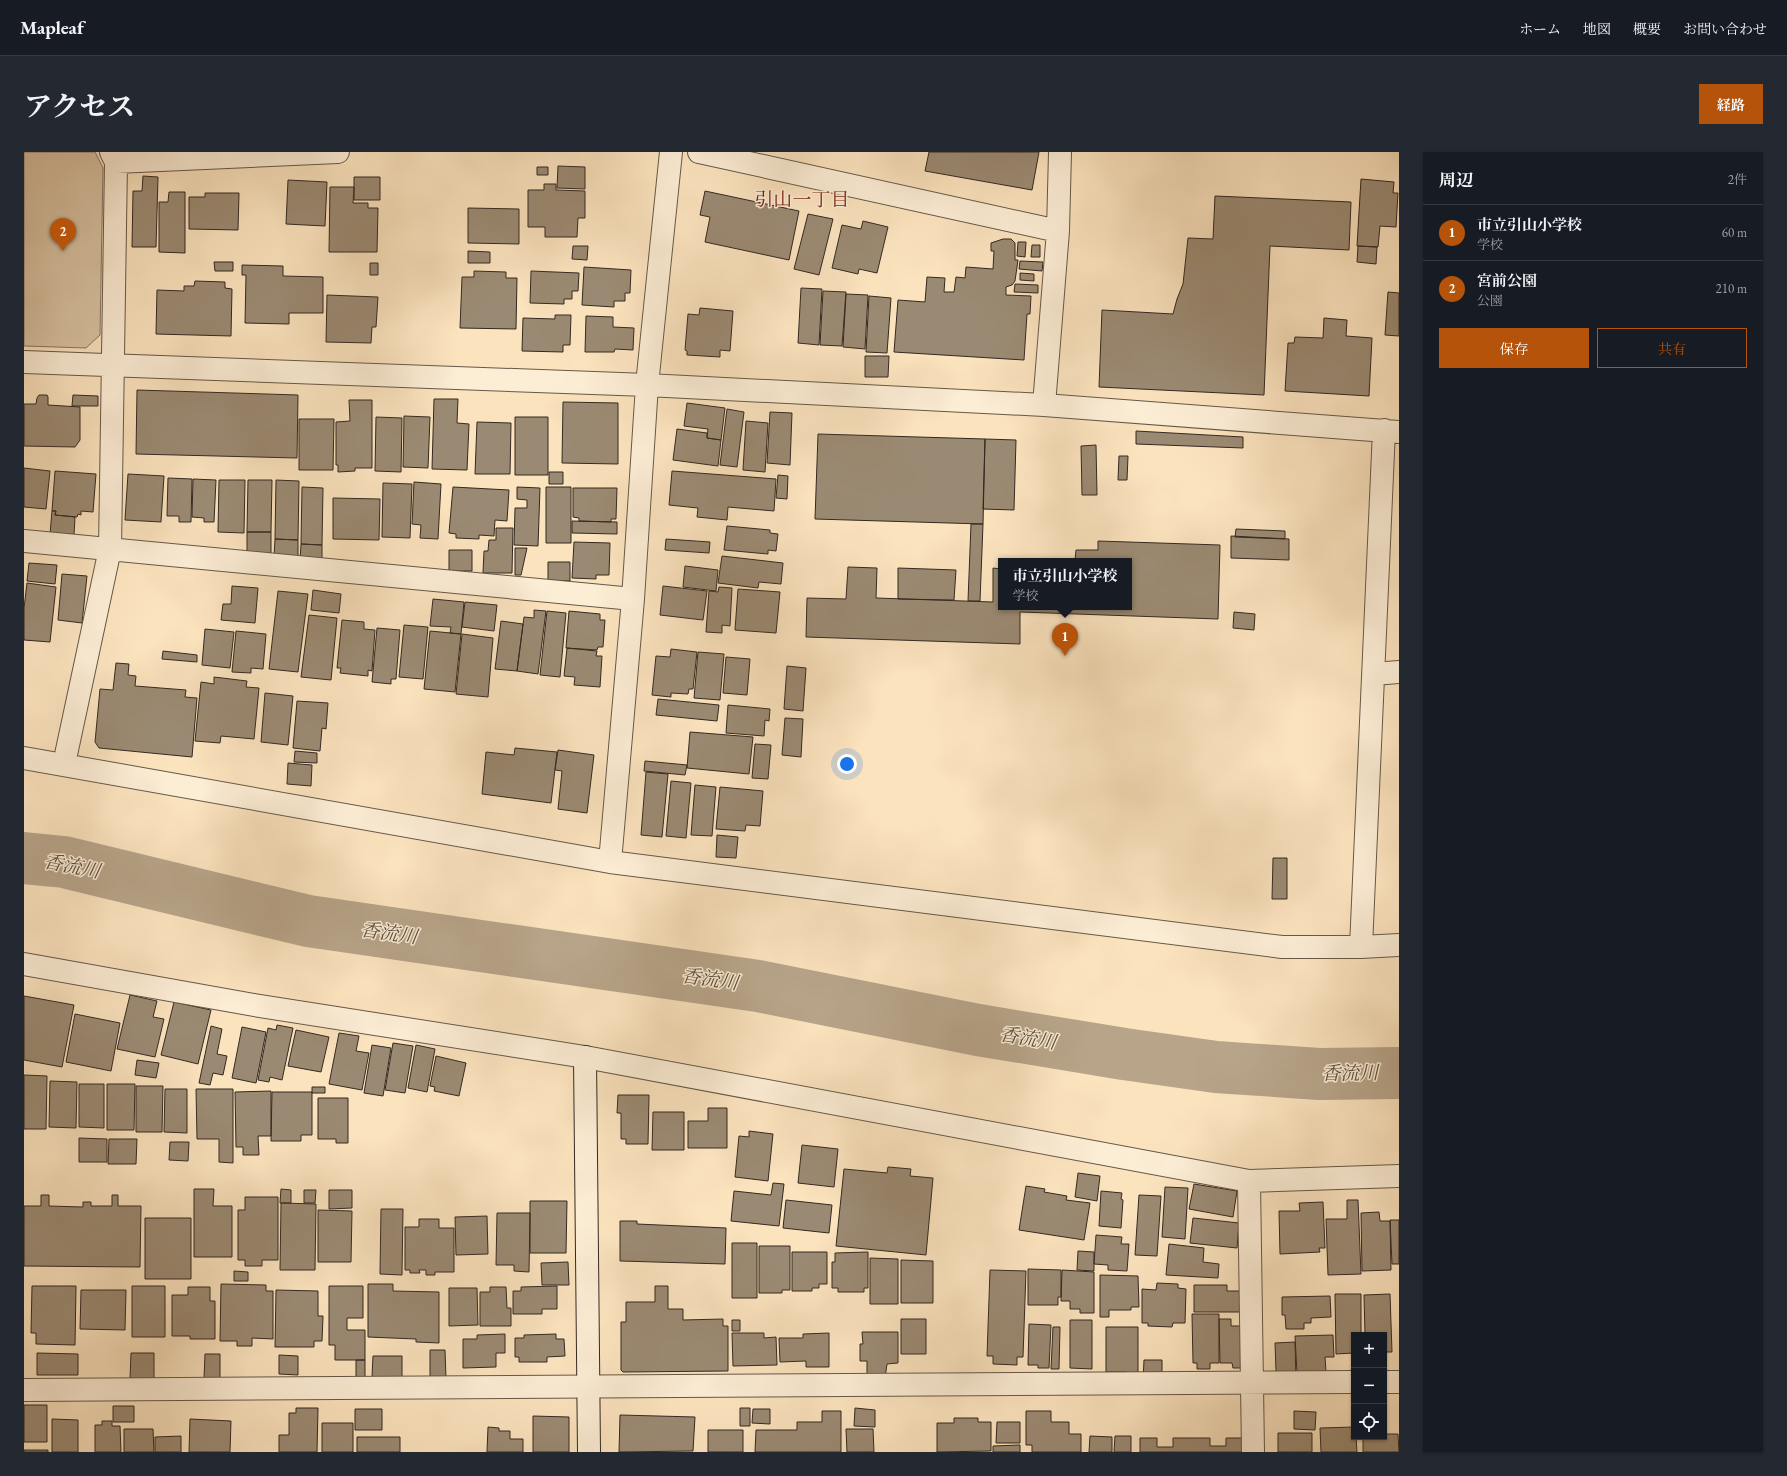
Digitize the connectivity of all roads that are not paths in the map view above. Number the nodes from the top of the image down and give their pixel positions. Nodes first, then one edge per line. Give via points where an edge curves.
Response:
1 (338, 152) edge
2 (670, 152) edge
3 (699, 152) edge
4 (1060, 152) edge
5 (113, 157) edge
6 (1058, 230) junction
7 (24, 362) edge
8 (113, 364) junction
9 (647, 385) junction
10 (1044, 405) junction
11 (1391, 431) edge
12 (24, 541) edge
13 (110, 549) junction
14 (633, 599) junction
15 (1399, 672) edge
16 (1374, 674) junction
17 (24, 758) edge
18 (64, 764) junction
19 (610, 862) junction
20 (1399, 945) edge
21 (1361, 947) junction
22 (24, 964) edge
23 (584, 1057) junction
24 (1399, 1176) edge
25 (1249, 1181) junction
26 (1351, 1382) edge
27 (1387, 1382) edge
28 (1399, 1382) edge
29 (1252, 1383) junction
30 (588, 1386) junction
31 (24, 1390) edge
32 (589, 1452) edge
33 (1253, 1452) edge

1 - 5 street
2 - 9 street
3 - 6 street
4 - 6 street
5 - 8 street
6 - 10 street
7 - 8 street
8 - 9 street
8 - 13 street
9 - 10 street
9 - 14 street
10 - 11 street
11 - 16 street
12 - 13 street
13 - 14 street
13 - 18 street
14 - 19 street
15 - 16 street
16 - 21 street
17 - 18 street
18 - 19 street
19 - 21 street via 1282,947
20 - 21 street
22 - 23 street via 254,1005
23 - 25 street
23 - 30 street
24 - 25 street
25 - 29 street
26 - 29 street
27 - 28 street
29 - 30 street
29 - 33 street
30 - 31 street
30 - 32 street

